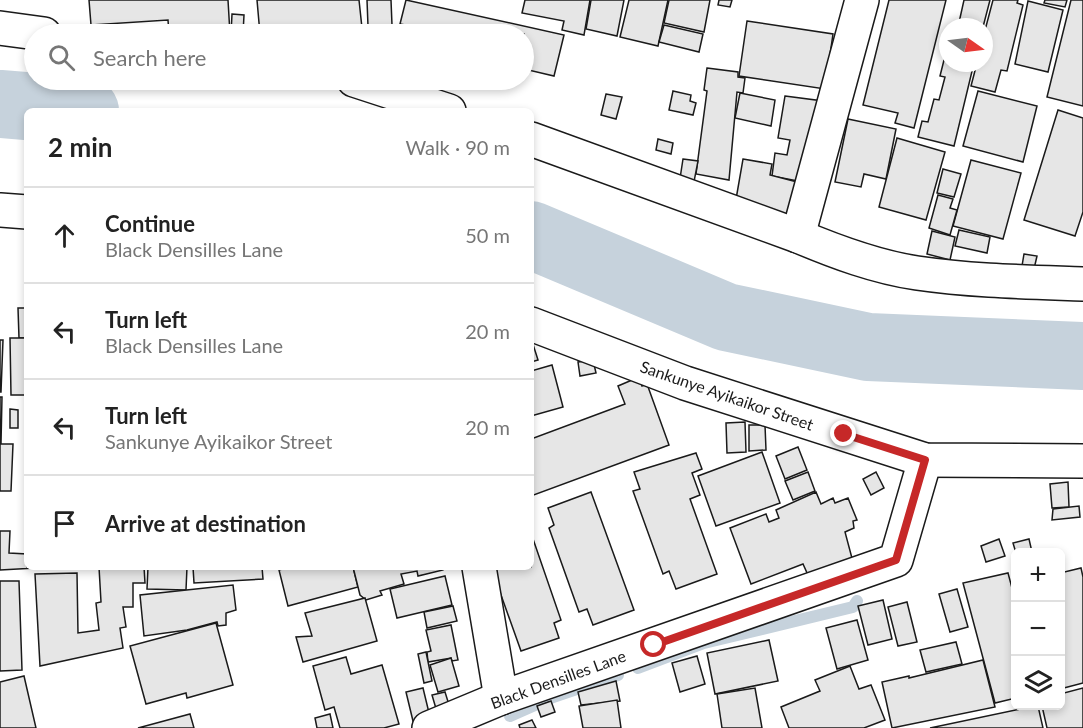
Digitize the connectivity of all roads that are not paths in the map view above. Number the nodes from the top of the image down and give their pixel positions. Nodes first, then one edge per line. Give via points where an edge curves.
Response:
1 (862, 0) edge
2 (0, 28) edge
3 (24, 31) edge
4 (385, 90) edge
5 (440, 108) edge
6 (534, 141) edge
7 (0, 210) edge
8 (24, 212) edge
9 (798, 236) junction
10 (1083, 284) edge
11 (534, 325) edge
12 (925, 460) junction
13 (1083, 461) edge
14 (480, 570) edge
15 (501, 698) junction
16 (429, 728) edge

1 - 9 street
2 - 3 street
4 - 5 street
6 - 9 street
7 - 8 street
9 - 10 street via 837,253 916,273
11 - 12 street, Sankunye Ayikaikor Street via 685,383
12 - 13 street, Sankunye Ayikaikor Street
12 - 15 street, Black Densilles Lane via 896,560
14 - 15 street
15 - 16 street, Black Densilles Lane

